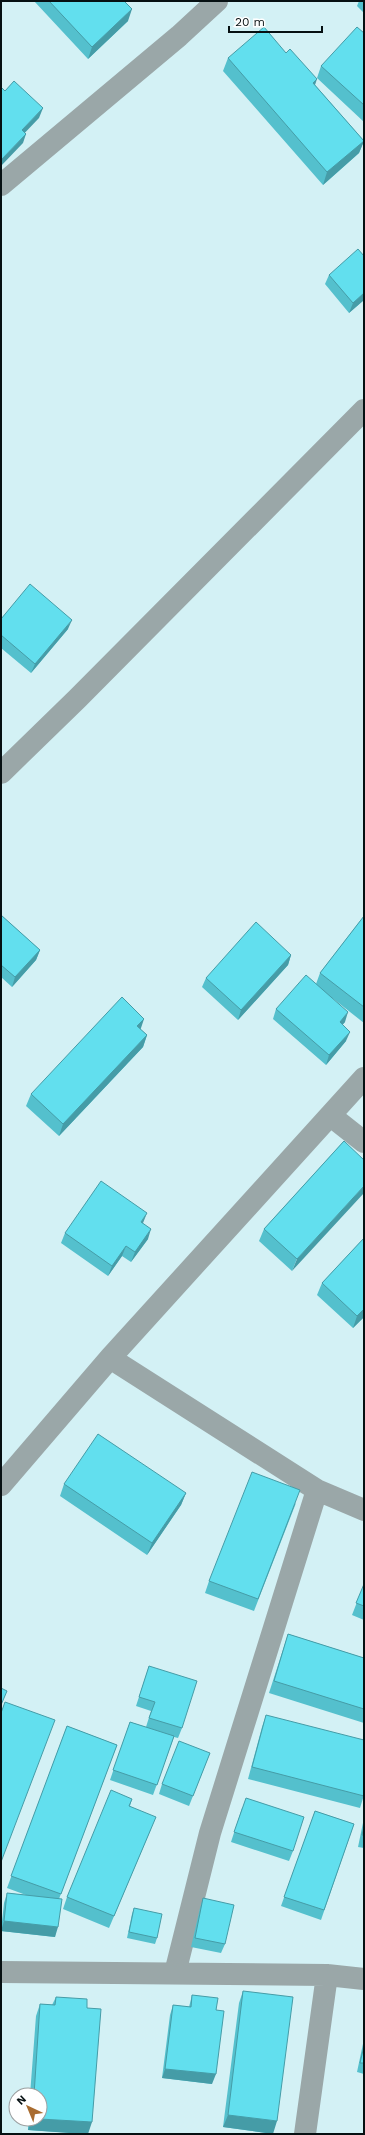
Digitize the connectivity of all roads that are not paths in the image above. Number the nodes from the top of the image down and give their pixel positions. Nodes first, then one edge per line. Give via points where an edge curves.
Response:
1 (217, 1) edge
2 (1, 185) edge
3 (364, 410) edge
4 (1, 773) edge
5 (364, 1078) edge
6 (331, 1116) junction
7 (364, 1142) edge
8 (110, 1358) junction
9 (1, 1485) edge
10 (317, 1490) junction
11 (364, 1510) edge
12 (1, 1972) edge
13 (175, 1974) junction
14 (327, 1975) junction
15 (364, 1979) edge
16 (305, 2134) edge

1 - 2 street via 179,36
3 - 4 street
5 - 6 street
6 - 7 street
6 - 8 street
8 - 9 street
8 - 10 street
10 - 11 street
10 - 13 street via 210,1833
12 - 13 street
13 - 14 street
14 - 15 street
14 - 16 street

